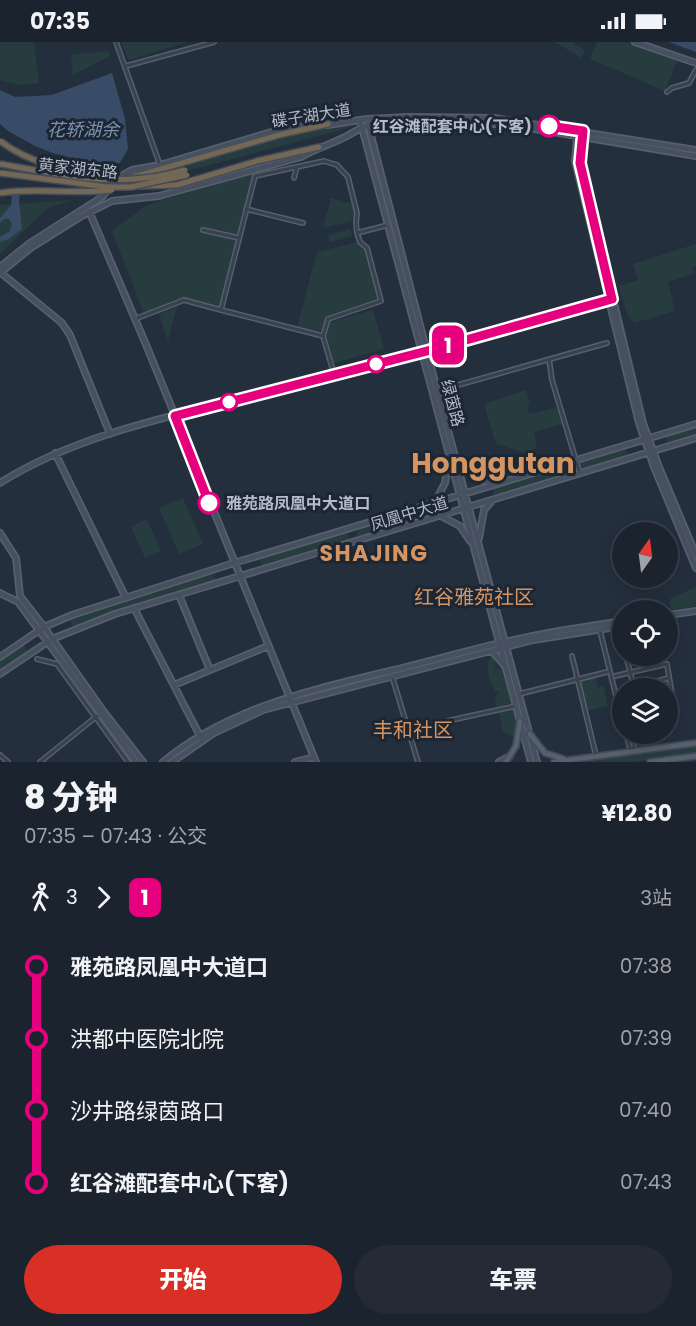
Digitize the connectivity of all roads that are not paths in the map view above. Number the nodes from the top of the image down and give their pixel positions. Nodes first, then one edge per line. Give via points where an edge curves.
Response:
1 (116, 42) edge
2 (214, 42) edge
3 (635, 42) edge
4 (696, 63) edge
5 (126, 66) junction
6 (696, 70) edge
7 (667, 92) dead end
8 (368, 119) junction
9 (360, 120) junction
10 (328, 124) junction
11 (369, 126) junction
12 (362, 127) junction
13 (580, 134) junction
14 (0, 141) edge
15 (319, 147) junction
16 (696, 150) edge
17 (696, 156) edge
18 (0, 165) edge
19 (160, 165) junction
20 (297, 167) junction
21 (0, 172) edge
22 (294, 178) dead end
23 (125, 179) junction
24 (131, 187) junction
25 (0, 193) edge
26 (88, 209) junction
27 (246, 209) junction
28 (303, 223) dead end
29 (388, 225) junction
30 (203, 230) dead end
31 (357, 233) junction
32 (239, 238) junction
33 (0, 267) edge
34 (0, 272) edge
35 (611, 299) junction
36 (220, 310) junction
37 (135, 319) junction
38 (323, 336) junction
39 (606, 343) dead end
40 (424, 351) junction
41 (549, 359) junction
42 (334, 375) junction
43 (437, 391) junction
44 (175, 416) junction
45 (696, 424) edge
46 (110, 434) junction
47 (696, 438) edge
48 (647, 439) junction
49 (651, 452) junction
50 (54, 453) junction
51 (452, 457) junction
52 (577, 460) junction
53 (580, 474) junction
54 (0, 483) edge
55 (495, 485) junction
56 (463, 495) junction
57 (492, 501) junction
58 (434, 503) junction
59 (470, 508) junction
60 (464, 509) junction
61 (441, 516) junction
62 (0, 533) edge
63 (476, 544) junction
64 (696, 555) edge
65 (234, 563) junction
66 (696, 568) edge
67 (240, 577) junction
68 (0, 593) edge
69 (179, 595) junction
70 (126, 598) junction
71 (134, 608) junction
72 (696, 613) edge
73 (492, 615) junction
74 (678, 616) edge
75 (66, 617) junction
76 (612, 623) edge
77 (44, 627) junction
78 (612, 627) edge
79 (601, 629) junction
80 (71, 630) junction
81 (38, 631) junction
82 (27, 638) junction
83 (52, 639) junction
84 (47, 642) junction
85 (503, 645) junction
86 (268, 646) junction
87 (492, 648) junction
88 (37, 649) junction
89 (572, 656) dead end
90 (0, 657) edge
91 (37, 659) dead end
92 (628, 666) edge
93 (506, 667) junction
94 (210, 670) junction
95 (607, 672) dead end
96 (630, 673) junction
97 (0, 674) edge
98 (392, 676) junction
99 (615, 676) dead end
100 (612, 678) edge
101 (631, 678) edge
102 (669, 678) edge
103 (578, 679) junction
104 (174, 685) junction
105 (519, 694) junction
106 (290, 700) junction
107 (516, 706) junction
108 (98, 715) junction
109 (447, 721) dead end
110 (520, 721) junction
111 (530, 734) junction
112 (201, 738) junction
113 (696, 743) edge
114 (629, 744) edge
115 (634, 744) edge
116 (631, 752) junction
117 (0, 755) edge
118 (512, 755) junction
119 (596, 756) junction
120 (696, 756) edge
121 (315, 759) edge
122 (576, 759) junction
123 (8, 762) edge
124 (40, 762) edge
125 (128, 762) edge
126 (136, 762) edge
127 (142, 762) edge
128 (163, 762) edge
129 (172, 762) edge
130 (295, 762) edge
131 (418, 762) edge
132 (499, 762) edge
133 (506, 762) edge
134 (531, 762) edge
135 (537, 762) edge
136 (554, 762) edge
137 (650, 762) edge

1 - 5 street
2 - 5 street
3 - 4 main road
5 - 19 street
6 - 7 street via 689,83
8 - 9 main road, 碟子湖大道
8 - 11 main road, 绿茵路
8 - 13 main road, 碟子湖大道 via 473,117 520,121
9 - 10 main road, 碟子湖大道
9 - 12 main road, 绿茵路
10 - 19 main road, 碟子湖大道 via 285,128
10 - 23 highway, bridge
11 - 12 main road, 碟子湖大道
11 - 13 main road, 碟子湖大道 via 488,123
11 - 40 main road, 绿茵路
12 - 15 main road, 碟子湖大道
12 - 29 main road, 绿茵路
13 - 16 main road, 碟子湖大道
13 - 17 main road, 碟子湖大道
13 - 35 main road via 580,163
14 - 23 highway, bridge via 48,166
15 - 24 highway, bridge via 177,184
15 - 26 main road, 碟子湖大道 via 301,157 159,196 112,201
18 - 23 highway, 黄家湖东路, bridge via 89,178
19 - 26 main road, 碟子湖大道 via 125,173
20 - 22 street
20 - 27 street via 255,176
20 - 31 street via 324,161 337,165 348,177 357,213
21 - 24 highway, 黄家湖东路, bridge via 85,185
23 - 24 highway, 黄家湖东路, bridge via 186,173
24 - 25 highway, bridge via 97,192
26 - 33 main road, 碟子湖大道 via 30,243
26 - 34 main road, 碟子湖大道
26 - 37 main road
27 - 28 street
27 - 32 street
29 - 31 street
29 - 40 main road, 绿茵路
30 - 32 street
31 - 38 street via 366,248 381,301 328,319
32 - 36 street
34 - 46 main road via 62,323
35 - 40 main road
35 - 48 main road
36 - 37 street via 184,300
36 - 38 street
37 - 44 main road
38 - 42 street
39 - 41 street
40 - 42 main road
40 - 43 main road, 绿茵路
40 - 51 main road, 绿茵路
41 - 43 street
41 - 52 street via 552,382
42 - 44 main road
43 - 51 main road, 绿茵路
44 - 46 main road
44 - 65 main road
45 - 48 main road, 凤凰中大道
46 - 50 main road
47 - 49 main road, 凤凰中大道
48 - 49 main road
48 - 52 main road, 凤凰中大道
49 - 53 main road, 凤凰中大道
49 - 64 main road
49 - 66 main road
50 - 54 main road
50 - 70 main road
51 - 55 main road via 471,474
51 - 56 main road, 绿茵路
51 - 58 main road
52 - 53 street
52 - 55 main road, 凤凰中大道
53 - 57 main road, 凤凰中大道
55 - 56 main road, 凤凰中大道
56 - 58 main road, 凤凰中大道
56 - 59 main road, 绿茵路
56 - 60 main road, 绿茵路
57 - 59 main road, 凤凰中大道
57 - 63 main road via 484,510
58 - 65 main road, 凤凰中大道
59 - 60 main road, 凤凰中大道
59 - 63 main road, 绿茵路
60 - 61 main road, 凤凰中大道
60 - 63 main road, 绿茵路
61 - 63 main road via 460,526
61 - 67 main road, 凤凰中大道
62 - 77 main road via 16,558 20,597
63 - 73 main road, 绿茵路
63 - 85 main road, 绿茵路
65 - 67 main road
65 - 70 main road, 凤凰中大道
67 - 69 main road, 凤凰中大道
67 - 86 main road
68 - 81 main road via 18,602
69 - 71 main road, 凤凰中大道
69 - 94 main road
70 - 75 main road, 凤凰中大道
71 - 80 main road, 凤凰中大道
71 - 104 main road
72 - 74 main road
73 - 85 main road, 绿茵路
73 - 87 main road
75 - 77 main road, 凤凰中大道
75 - 80 main road
76 - 85 main road
77 - 81 main road, 凤凰中大道
77 - 83 main road
78 - 79 main road
79 - 85 main road
79 - 100 street
80 - 83 main road, 凤凰中大道
81 - 82 main road, 凤凰中大道
81 - 84 main road
82 - 88 main road
82 - 90 main road, 凤凰中大道
83 - 84 main road, 凤凰中大道
83 - 127 main road
84 - 88 main road, 凤凰中大道
84 - 108 main road
85 - 87 main road
85 - 93 main road, 绿茵路
85 - 105 main road, 绿茵路
86 - 94 main road
86 - 106 main road
87 - 93 main road
87 - 98 main road
87 - 106 main road
88 - 97 main road, 凤凰中大道
89 - 103 street
91 - 108 street via 57,664
92 - 96 street
93 - 107 main road, 绿茵路
94 - 104 main road
95 - 103 street
96 - 99 street
96 - 101 street
96 - 102 street via 665,664
98 - 106 main road
98 - 131 street
103 - 105 street
103 - 119 street
104 - 112 main road
105 - 111 main road, 绿茵路
106 - 112 main road
106 - 121 main road
107 - 109 street
107 - 110 main road, 绿茵路
108 - 124 street
108 - 125 street
108 - 126 main road
110 - 118 main road
110 - 134 main road, 绿茵路
111 - 122 main road via 551,756
111 - 135 main road, 绿茵路
112 - 128 main road
112 - 129 main road
113 - 116 main road
114 - 116 street
115 - 116 street
116 - 119 main road
117 - 123 street
118 - 132 main road
118 - 133 main road
119 - 122 main road
120 - 137 main road
121 - 130 main road
122 - 136 main road

